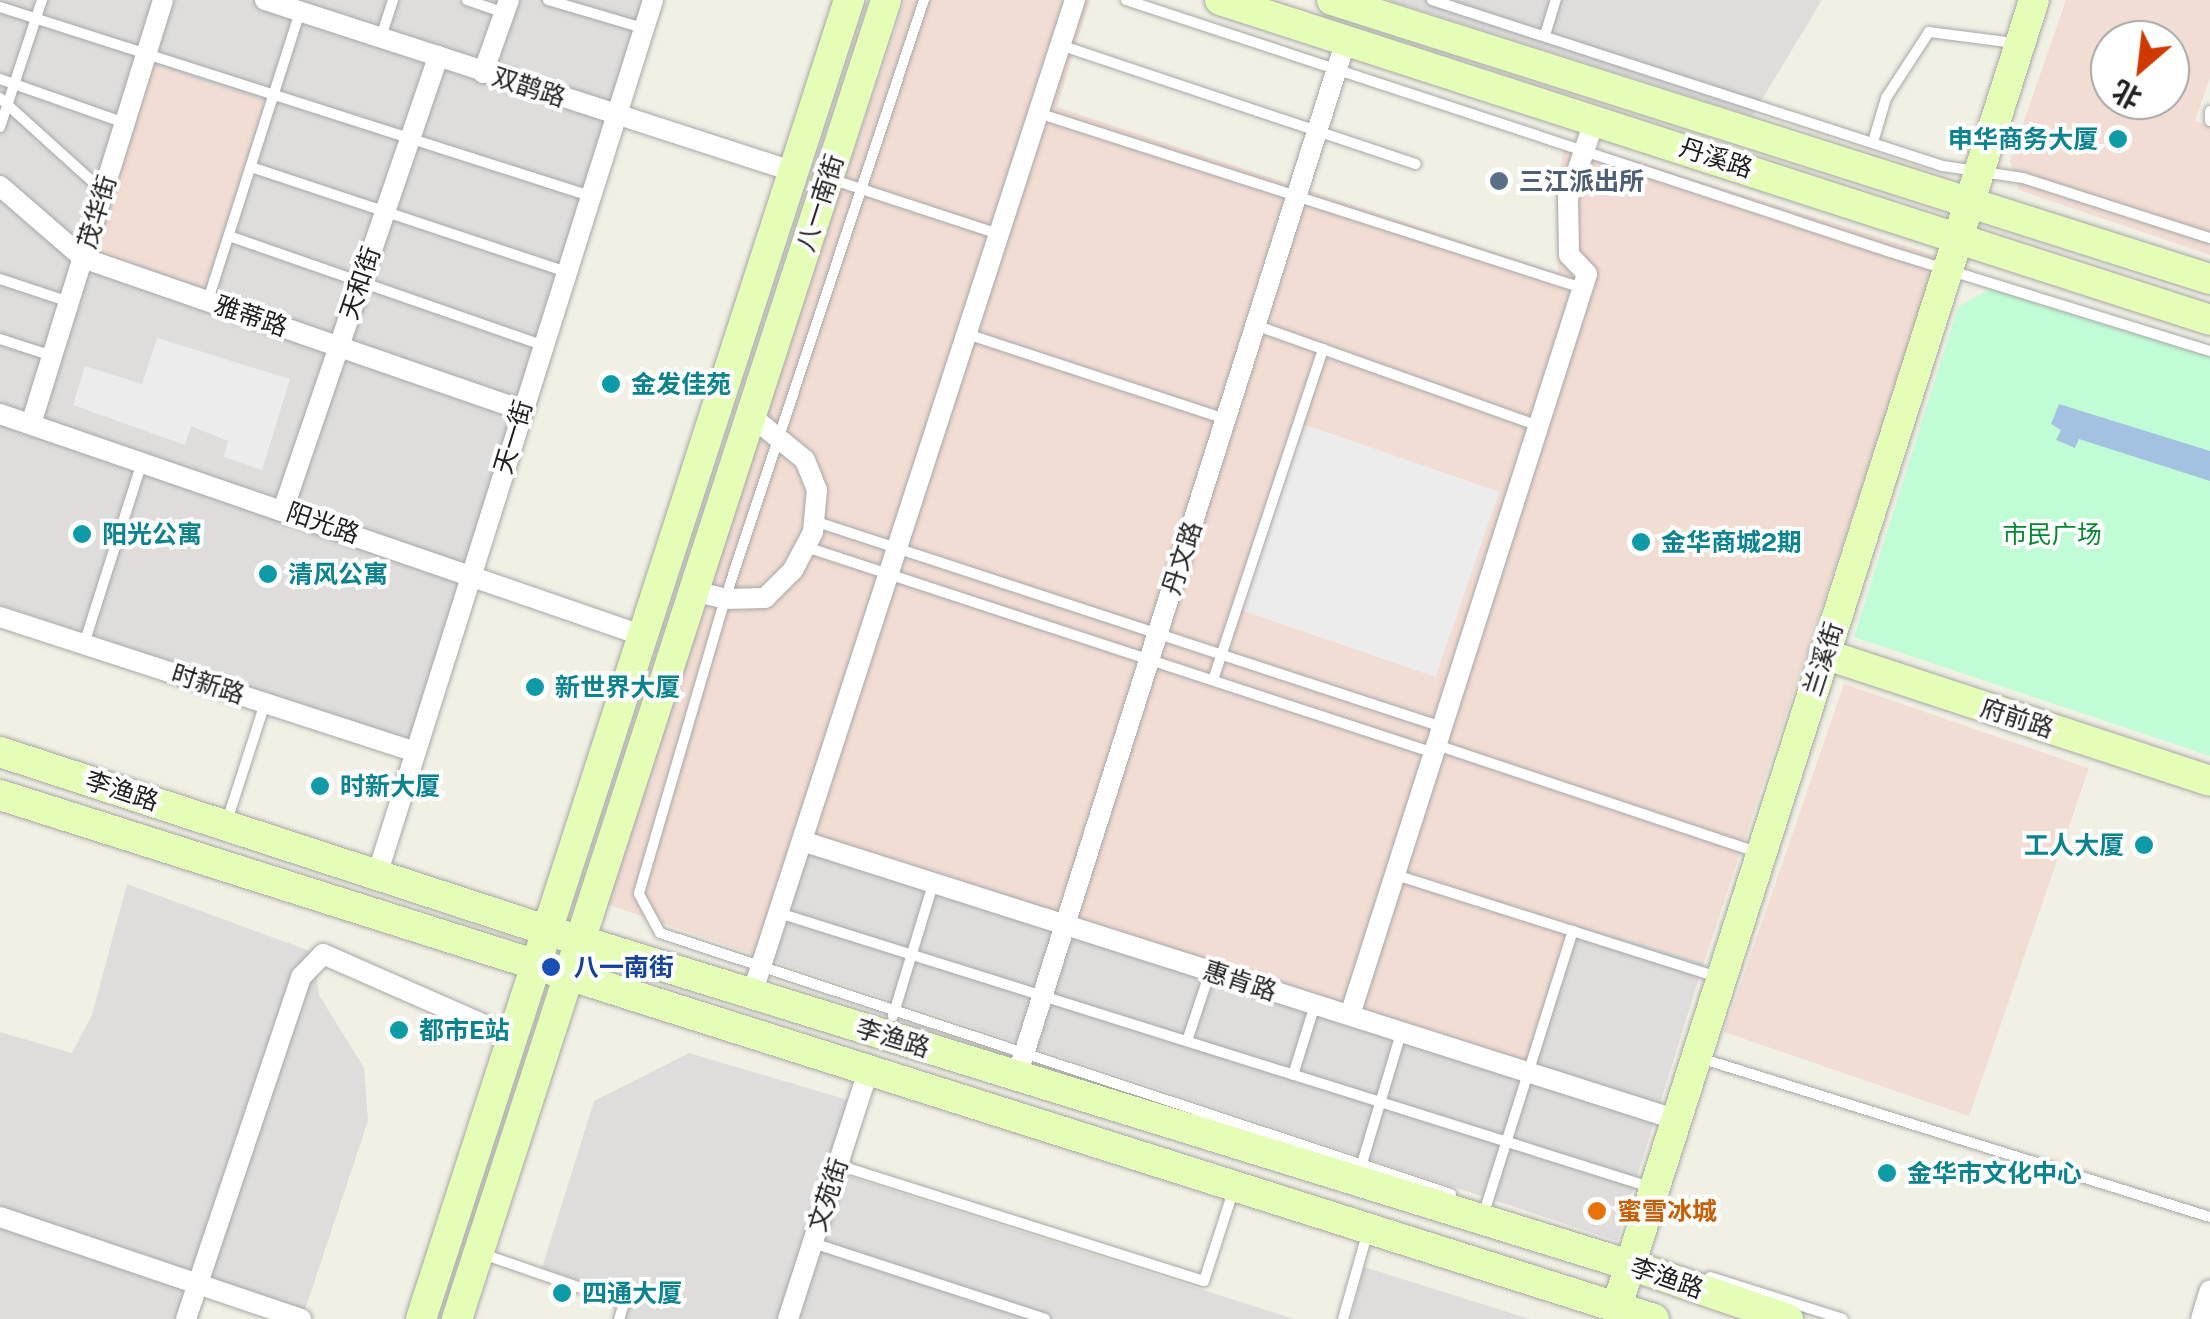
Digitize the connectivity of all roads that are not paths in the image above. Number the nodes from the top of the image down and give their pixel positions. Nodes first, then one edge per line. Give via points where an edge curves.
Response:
1 (42, 0) edge
2 (163, 0) edge
3 (393, 0) edge
4 (467, 0) edge
5 (548, 0) edge
6 (653, 0) edge
7 (849, 0) edge
8 (886, 0) edge
9 (924, 0) edge
10 (1074, 0) edge
11 (1126, 0) edge
12 (1220, 0) edge
13 (1432, 0) edge
14 (1556, 0) edge
15 (2034, 0) edge
16 (1351, 3) edge
17 (283, 5) edge
18 (506, 6) edge
19 (0, 7) edge
20 (36, 19) junction
21 (644, 29) junction
22 (1545, 35) junction
23 (380, 38) junction
24 (2020, 44) junction
25 (1060, 45) junction
26 (1341, 54) junction
27 (146, 55) junction
28 (438, 56) junction
29 (484, 73) junction
30 (0, 79) edge
31 (14, 84) junction
32 (273, 96) junction
33 (4, 102) edge
34 (2210, 110) edge
35 (616, 114) junction
36 (1038, 114) junction
37 (1595, 119) junction
38 (2210, 121) edge
39 (124, 123) junction
40 (0, 127) edge
41 (1317, 131) junction
42 (410, 139) junction
43 (1874, 142) junction
44 (1584, 150) junction
45 (1416, 164) dead end
46 (250, 167) junction
47 (795, 172) junction
48 (828, 178) junction
49 (1976, 186) junction
50 (862, 189) junction
51 (103, 192) junction
52 (5, 194) edge
53 (590, 196) junction
54 (1296, 196) junction
55 (384, 212) junction
56 (999, 234) junction
57 (229, 236) junction
58 (1958, 236) junction
59 (2210, 238) edge
60 (83, 258) junction
61 (1947, 269) junction
62 (566, 272) junction
63 (0, 278) edge
64 (2210, 278) edge
65 (361, 282) junction
66 (1583, 288) junction
67 (208, 301) junction
68 (69, 302) junction
69 (2210, 320) edge
70 (1256, 325) junction
71 (967, 334) junction
72 (0, 339) edge
73 (542, 345) junction
74 (338, 347) junction
75 (1323, 349) junction
76 (2210, 351) edge
77 (52, 356) junction
78 (522, 410) junction
79 (0, 414) edge
80 (751, 416) junction
81 (1226, 420) junction
82 (31, 424) junction
83 (1538, 426) junction
84 (780, 436) junction
85 (142, 462) junction
86 (283, 510) junction
87 (814, 520) junction
88 (805, 547) junction
89 (898, 548) junction
90 (472, 574) junction
91 (889, 574) junction
92 (694, 591) junction
93 (725, 600) junction
94 (0, 616) edge
95 (1158, 634) junction
96 (644, 636) junction
97 (84, 644) junction
98 (1824, 654) junction
99 (1221, 655) junction
100 (1150, 660) junction
101 (1213, 680) junction
102 (265, 703) junction
103 (1438, 741) junction
104 (0, 752) edge
105 (415, 752) junction
106 (2210, 782) edge
107 (0, 795) edge
108 (226, 825) junction
109 (802, 841) junction
110 (1762, 854) junction
111 (1395, 874) junction
112 (376, 875) junction
113 (934, 883) junction
114 (778, 912) junction
115 (1065, 925) junction
116 (546, 930) junction
117 (1573, 931) junction
118 (580, 942) junction
119 (912, 954) junction
120 (535, 968) junction
121 (1210, 971) junction
122 (570, 977) junction
123 (1722, 978) junction
124 (756, 981) junction
125 (1043, 996) junction
126 (1315, 1004) junction
127 (1350, 1015) junction
128 (890, 1024) junction
129 (1402, 1032) junction
130 (512, 1037) junction
131 (1188, 1041) junction
132 (1698, 1057) junction
133 (1021, 1065) junction
134 (868, 1070) junction
135 (1528, 1072) junction
136 (1293, 1074) junction
137 (1380, 1102) junction
138 (1678, 1120) junction
139 (1506, 1142) junction
140 (838, 1164) junction
141 (1359, 1173) junction
142 (1235, 1186) junction
143 (1656, 1188) junction
144 (1491, 1212) junction
145 (0, 1218) edge
146 (2210, 1218) edge
147 (1368, 1228) junction
148 (1561, 1229) dead end
149 (812, 1242) junction
150 (479, 1253) junction
151 (1635, 1260) junction
152 (1674, 1265) dead end
153 (1693, 1271) dead end
154 (198, 1284) junction
155 (2210, 1290) edge
156 (1002, 1305) junction
157 (1615, 1312) edge
158 (186, 1319) edge
159 (300, 1319) edge
160 (421, 1319) edge
161 (457, 1319) edge
162 (618, 1319) edge
163 (788, 1319) edge
164 (998, 1319) edge
165 (1045, 1319) edge
166 (1344, 1319) edge
167 (1654, 1319) edge
168 (1788, 1319) edge
169 (1842, 1319) edge
170 (2201, 1319) edge

1 - 20 lane
2 - 27 street, 茂华街
3 - 23 lane
4 - 18 lane
5 - 21 lane
6 - 21 street, 天一街
7 - 47 main road, 八一南街
8 - 48 main road, 八一南街
9 - 50 lane
10 - 25 street
11 - 26 lane
12 - 26 main road, 丹溪路
13 - 22 lane
14 - 22 lane
15 - 24 main road, 兰溪街
16 - 49 main road, 丹溪路
17 - 23 street, 双鹊路
17 - 32 lane
18 - 29 street
19 - 20 lane
20 - 27 lane
20 - 31 lane
21 - 35 street, 天一街
22 - 43 lane
23 - 28 street, 双鹊路
24 - 43 lane via 1928,32 1886,98
24 - 49 main road, 兰溪街
25 - 36 street
25 - 41 lane
26 - 37 main road, 丹溪路
26 - 41 street, 丹文路
26 - 44 lane
27 - 32 lane
27 - 39 street, 茂华街
28 - 29 street, 双鹊路
28 - 42 street, 天和街
29 - 35 street, 双鹊路
30 - 31 lane
31 - 33 lane
31 - 39 lane
32 - 42 lane
32 - 46 lane
33 - 40 lane
33 - 51 lane
34 - 38 lane
35 - 47 street, 双鹊路
35 - 53 street, 天一街
36 - 54 lane
36 - 56 street
37 - 44 street
37 - 58 main road, 丹溪路
39 - 51 street, 茂华街
41 - 45 lane
41 - 54 street, 丹文路
42 - 53 lane
42 - 55 street, 天和街
43 - 49 lane via 1943,166
44 - 61 lane
44 - 66 street via 1568,198 1569,255 1587,274
46 - 55 lane
46 - 57 lane
47 - 96 main road, 八一南街
48 - 50 lane
48 - 80 main road, 八一南街
49 - 58 main road, 兰溪街
49 - 59 lane via 2023,178
49 - 64 main road, 丹溪路
50 - 56 lane
50 - 84 lane
51 - 60 street, 茂华街
52 - 60 street, 雅蒂路
53 - 62 street, 天一街
54 - 66 lane
54 - 70 street, 丹文路
55 - 62 lane
55 - 65 street, 天和街
56 - 71 street
57 - 65 lane
57 - 67 lane
58 - 61 main road, 兰溪街
58 - 69 main road, 丹溪路
60 - 67 street, 雅蒂路
60 - 68 street, 茂华街
61 - 76 lane
61 - 98 main road, 兰溪街
62 - 73 street, 天一街
63 - 68 lane
65 - 73 lane
65 - 74 street, 天和街
66 - 83 street
67 - 74 street, 雅蒂路
68 - 77 street, 茂华街
70 - 75 lane
70 - 81 street, 丹文路
71 - 81 lane
71 - 89 street
72 - 77 lane
73 - 78 street, 天一街
74 - 78 street, 雅蒂路
74 - 86 street, 天和街
75 - 83 lane
75 - 99 lane
77 - 82 street, 茂华街
78 - 90 street, 天一街
79 - 82 street, 阳光路
80 - 84 street
80 - 92 main road, 八一南街
81 - 95 street, 丹文路
82 - 85 street, 阳光路
83 - 103 street
84 - 87 street via 804,460 818,490
84 - 93 lane
85 - 86 street, 阳光路
85 - 97 lane
86 - 90 street, 阳光路
87 - 88 street
87 - 89 lane
88 - 91 lane
88 - 93 street via 765,598
89 - 91 street
89 - 95 lane
90 - 96 street, 阳光路
90 - 105 street, 天一街
91 - 100 lane
91 - 109 street
92 - 93 street
92 - 118 main road, 八一南街
93 - 124 lane via 639,894 660,933
94 - 97 street, 时新路
95 - 99 lane
95 - 100 street, 丹文路
96 - 116 main road, 八一南街
97 - 102 street, 时新路
98 - 106 main road, 府前路
98 - 110 main road, 兰溪街
99 - 101 lane
99 - 103 lane
100 - 101 lane
100 - 115 street, 丹文路
101 - 103 lane
102 - 105 street, 时新路
102 - 108 lane
103 - 110 lane
103 - 111 street
104 - 108 main road, 李渔路
105 - 112 street, 天一街
107 - 120 main road, 李渔路
108 - 112 main road, 李渔路
109 - 113 street, 惠肯路
109 - 114 street
110 - 123 main road, 兰溪街
111 - 117 lane
111 - 127 street
112 - 116 main road, 李渔路
113 - 115 street, 惠肯路
113 - 119 lane
114 - 119 lane
114 - 124 street
115 - 121 street, 惠肯路
115 - 125 street, 丹文路
116 - 118 main road, 李渔路
116 - 120 main road, 八一南街
117 - 123 lane
117 - 135 lane
118 - 122 main road, 八一南街
118 - 124 main road, 李渔路
119 - 125 lane
119 - 128 lane
120 - 122 main road, 李渔路
120 - 130 main road, 八一南街
121 - 126 street, 惠肯路
121 - 131 lane
122 - 134 main road, 李渔路
122 - 150 main road, 八一南街
123 - 132 main road, 兰溪街
124 - 128 main road, 李渔路
125 - 131 lane
125 - 133 street, 丹文路
126 - 127 street, 惠肯路
126 - 136 lane
127 - 129 street, 惠肯路
128 - 133 main road, 李渔路
129 - 135 street, 惠肯路
129 - 137 lane
130 - 154 street via 323,954 301,977
130 - 160 main road, 八一南街
131 - 136 lane
132 - 138 main road, 兰溪街
132 - 146 lane
133 - 141 main road, 李渔路
134 - 140 street, 文苑街
134 - 142 main road, 李渔路
135 - 138 street, 惠肯路
135 - 139 lane
136 - 137 lane
137 - 139 lane
137 - 141 lane
138 - 143 main road, 兰溪街
139 - 143 lane
139 - 144 lane
140 - 142 lane via 1204,1281
140 - 149 street, 文苑街
141 - 144 main road, 李渔路
142 - 147 main road, 李渔路
143 - 151 main road, 兰溪街
144 - 151 main road, 李渔路
145 - 154 street
147 - 157 main road, 李渔路
147 - 166 lane
148 - 151 lane
149 - 156 lane
149 - 163 street, 文苑街
150 - 161 main road, 八一南街
150 - 162 lane via 624,1303
151 - 152 lane
151 - 157 main road, 兰溪街
151 - 168 main road, 李渔路
153 - 169 lane
154 - 158 street
154 - 159 street
155 - 170 street
156 - 164 lane
156 - 165 lane
157 - 167 main road, 李渔路

